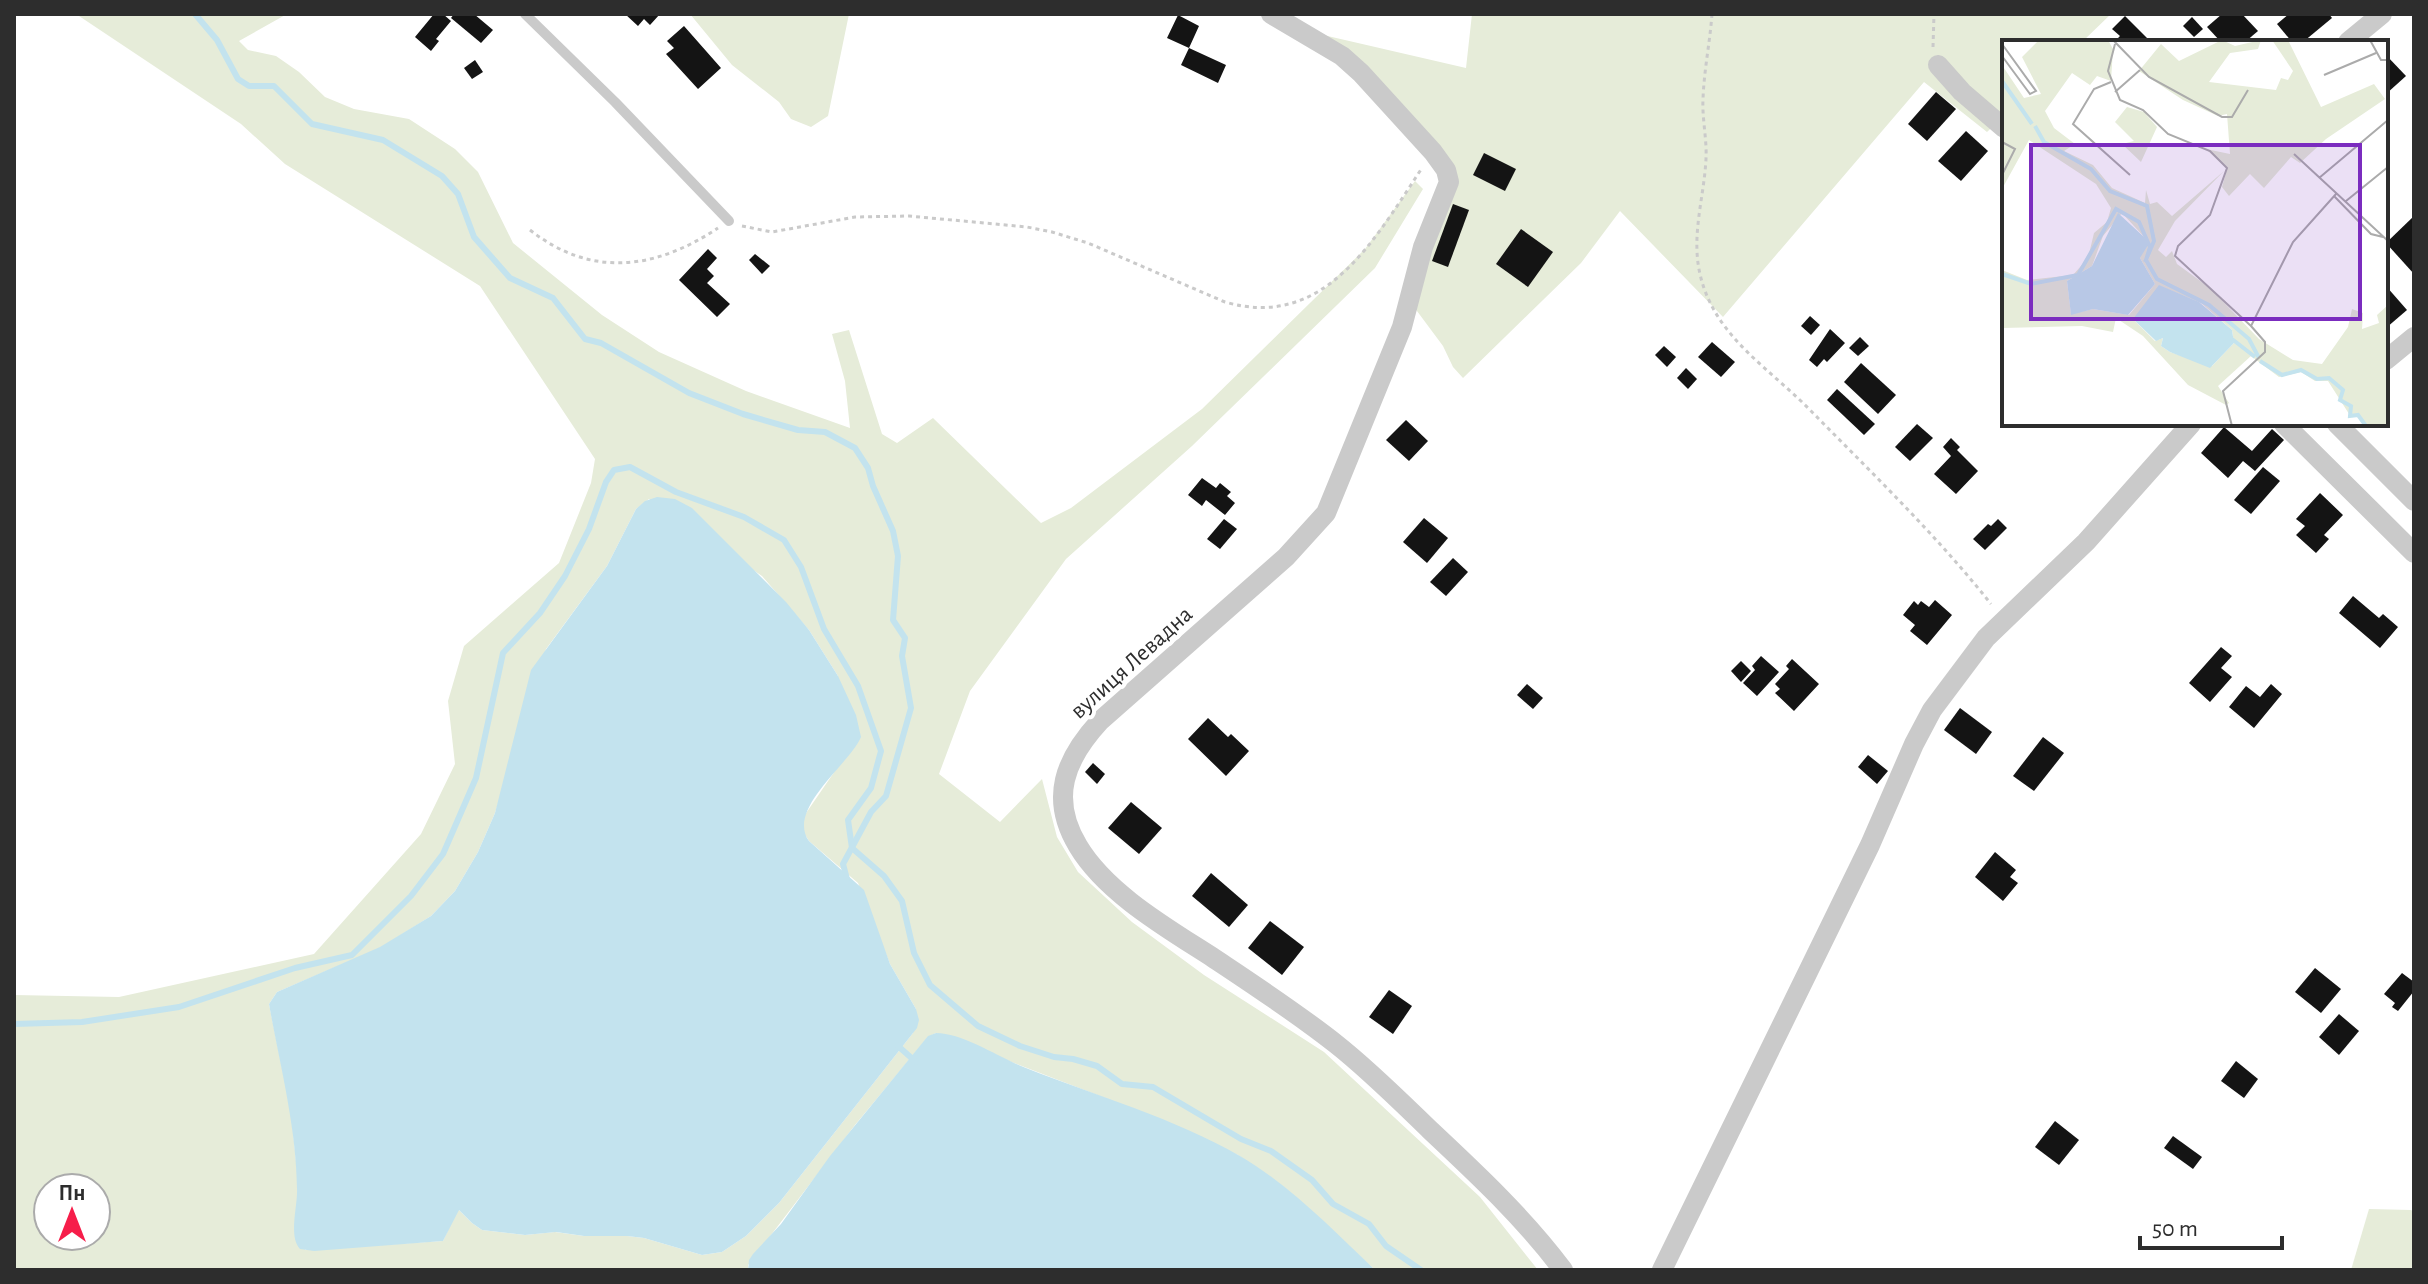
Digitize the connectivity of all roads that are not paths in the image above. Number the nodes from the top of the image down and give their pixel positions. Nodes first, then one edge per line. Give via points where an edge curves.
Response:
1 (525, 14) edge
2 (1271, 14) edge
3 (2382, 14) edge
4 (2350, 40) edge
5 (1938, 65) road end
6 (2002, 126) edge
7 (729, 221) road end
8 (2414, 337) edge
9 (2388, 358) edge
10 (2189, 426) edge
11 (2286, 426) edge
12 (2339, 426) edge
13 (2414, 501) edge
14 (2414, 553) edge
15 (1563, 1270) edge
16 (1662, 1270) edge

1 - 7 lane
2 - 15 street, вулиця Левадна via 1349,62 1433,152 1449,182 1423,247 1402,327 1332,503 1286,557 1100,721 1067,768 1063,801 1074,838 1100,873 1155,919 1336,1044 1519,1216
3 - 4 street
5 - 6 street
8 - 9 street
10 - 16 street via 1953,679 1922,729
11 - 14 street
12 - 13 street

